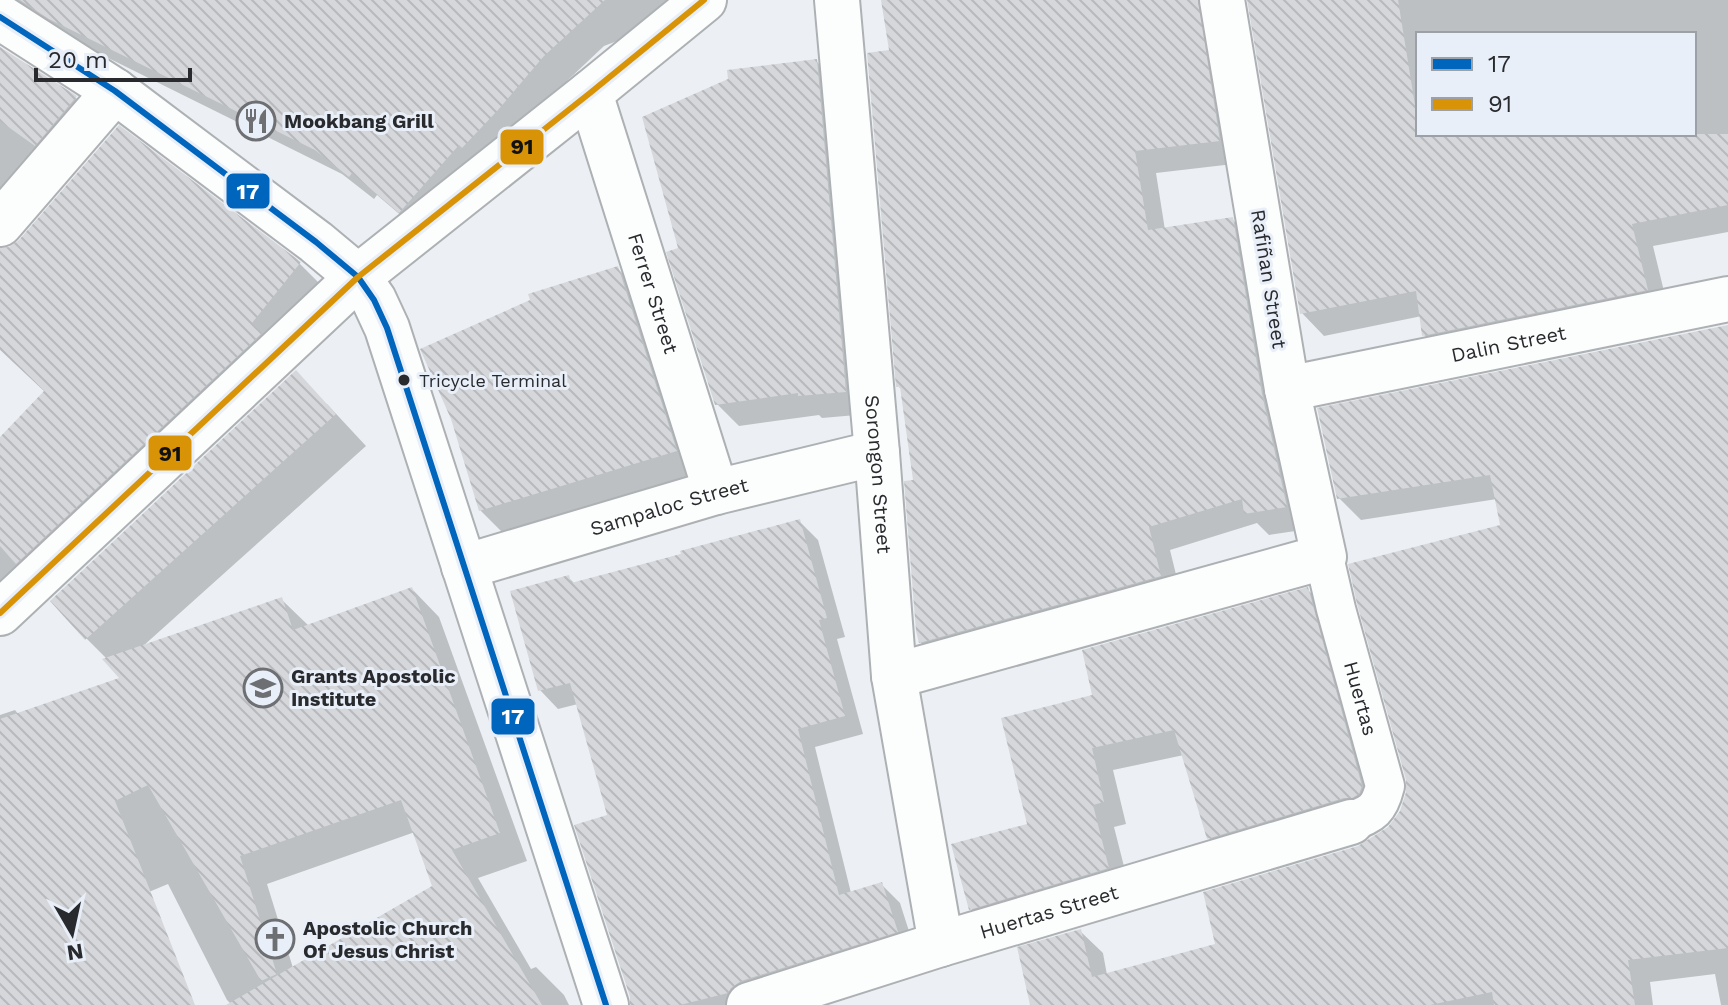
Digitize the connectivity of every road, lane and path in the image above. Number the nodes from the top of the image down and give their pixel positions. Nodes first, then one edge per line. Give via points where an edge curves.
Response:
1 (704, 0) edge
2 (837, 0) edge
3 (1222, 0) edge
4 (0, 17) edge
5 (115, 91) junction
6 (590, 93) junction
7 (0, 224) edge
8 (358, 277) junction
9 (1728, 299) edge
10 (1287, 389) junction
11 (877, 453) junction
12 (716, 492) junction
13 (1324, 557) junction
14 (464, 567) junction
15 (0, 613) edge
16 (894, 676) junction
17 (1351, 822) joint
18 (941, 944) junction
19 (606, 1005) edge
20 (749, 1005) edge

1 - 6 street
2 - 11 street, Sorongon Street
3 - 10 street, Rafiñan Street
4 - 5 street
5 - 7 street
5 - 8 street
6 - 8 street
6 - 12 street, Ferrer Street
8 - 14 street via 387,328
8 - 15 street
9 - 10 street, Dalin Street
10 - 13 street, Rafiñan Street
11 - 12 street, Sampaloc Street
11 - 16 street, Sorongon Street
12 - 14 street, Sampaloc Street
13 - 16 street
13 - 17 street, Huertas via 1385,786 1381,802 1370,814
14 - 19 street
16 - 18 street, Sorongon Street
17 - 18 street, Huertas Street
18 - 20 street, Huertas Street

